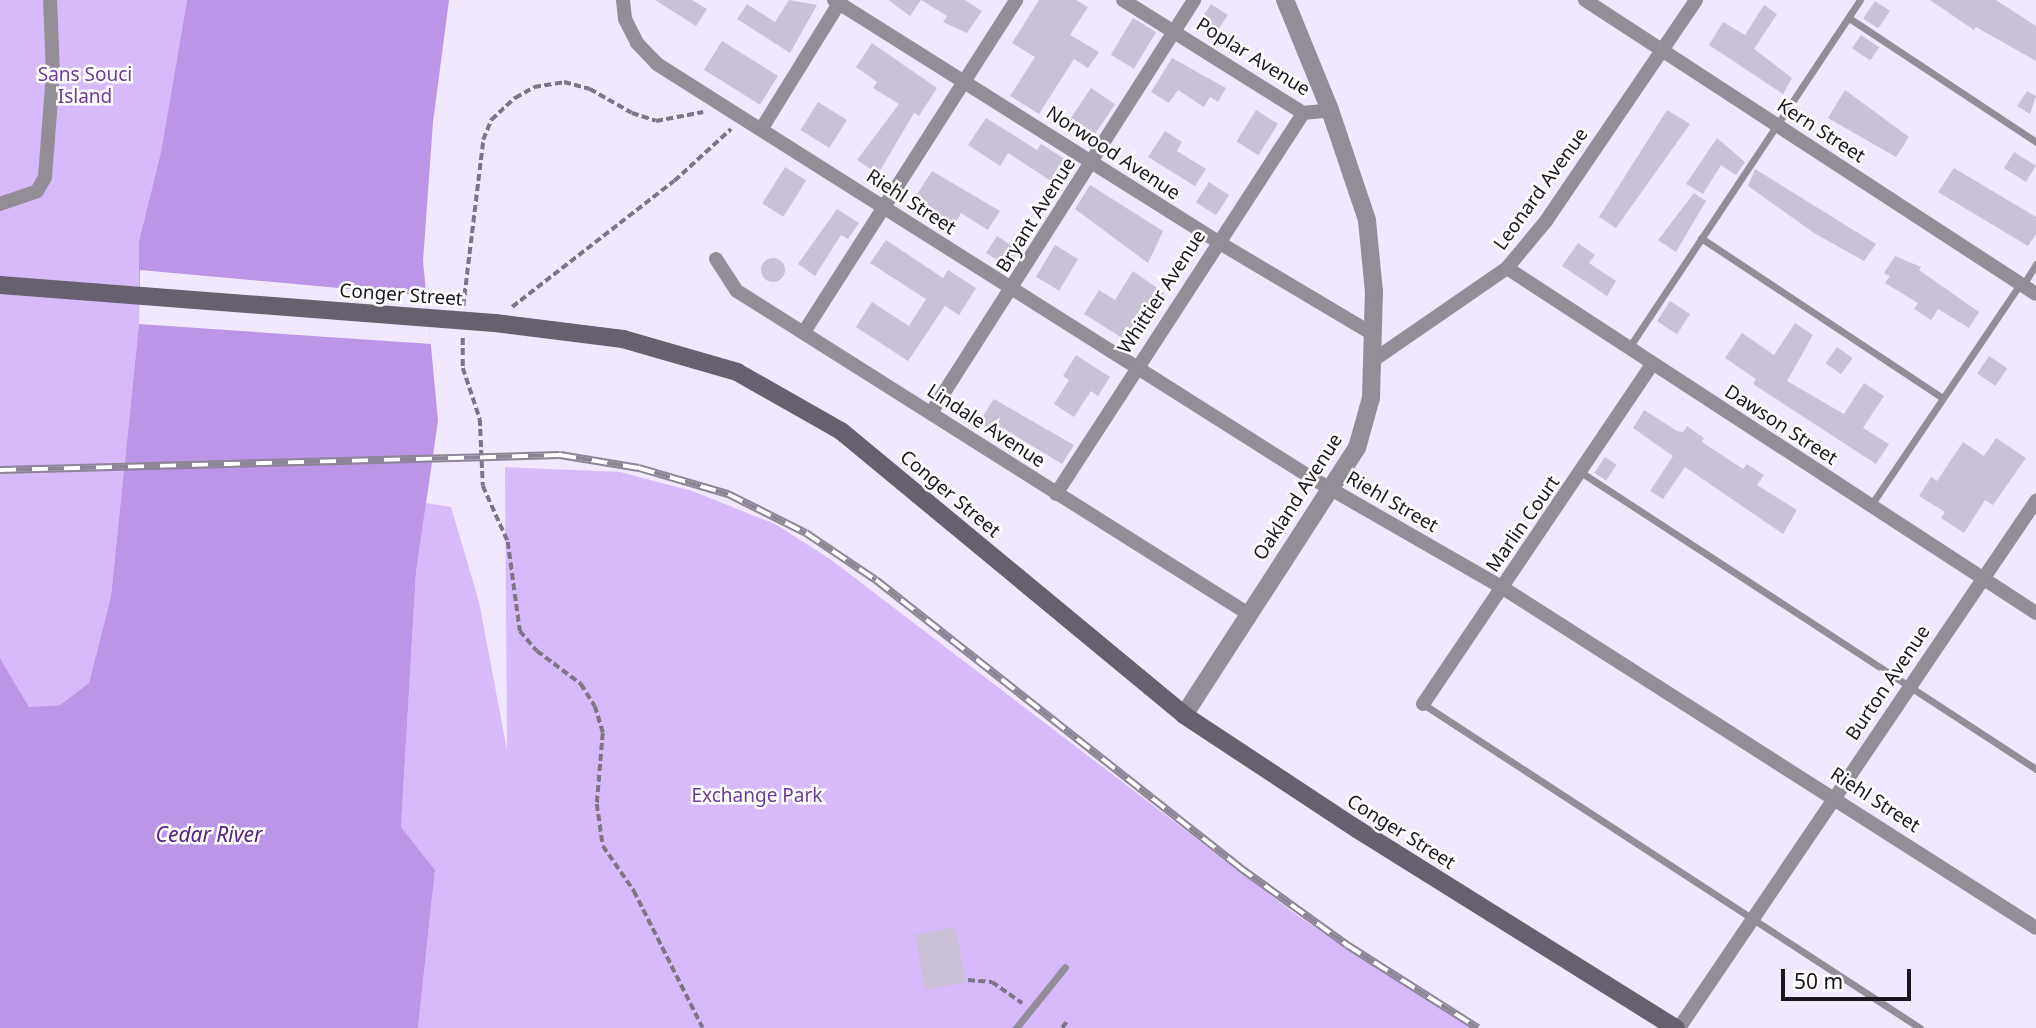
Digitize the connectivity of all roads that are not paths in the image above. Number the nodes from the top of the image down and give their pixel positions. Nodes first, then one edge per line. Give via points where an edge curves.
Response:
1 (50, 0) edge
2 (623, 0) edge
3 (1016, 0) edge
4 (1123, 0) edge
5 (1194, 0) edge
6 (1285, 0) edge
7 (1585, 0) edge
8 (1696, 0) edge
9 (1860, 0) edge
10 (838, 1) edge
11 (1849, 18) junction
12 (1174, 32) junction
13 (1662, 51) junction
14 (964, 80) junction
15 (1330, 110) junction
16 (1303, 113) junction
17 (1778, 126) junction
18 (762, 128) junction
19 (2036, 142) edge
20 (1092, 162) junction
21 (0, 204) edge
22 (884, 208) junction
23 (1702, 238) junction
24 (1218, 242) junction
25 (716, 259) dead end
26 (2036, 264) edge
27 (1507, 268) junction
28 (2021, 284) junction
29 (0, 285) edge
30 (1011, 289) junction
31 (2036, 294) edge
32 (804, 332) junction
33 (1373, 334) junction
34 (1628, 349) junction
35 (1375, 359) junction
36 (1652, 365) junction
37 (1136, 369) junction
38 (1943, 398) junction
39 (931, 413) junction
40 (1582, 472) junction
41 (1329, 489) junction
42 (1056, 494) junction
43 (2036, 500) edge
44 (1870, 505) junction
45 (1984, 579) junction
46 (1503, 588) junction
47 (1247, 613) junction
48 (2036, 613) edge
49 (1909, 687) junction
50 (1423, 704) joint
51 (1184, 715) junction
52 (2036, 769) edge
53 (1834, 797) junction
54 (1753, 918) junction
55 (2036, 928) edge
56 (1065, 967) dead end
57 (1016, 1028) edge
58 (1678, 1028) edge
59 (1920, 1028) edge

1 - 21 street via 53,74 45,177 37,191
2 - 18 street, Riehl Street via 625,19 637,43 657,64
3 - 14 street
4 - 12 street, Poplar Avenue
5 - 12 street, Bryant Avenue
6 - 15 street, Oakland Avenue
7 - 13 street, Kern Street
8 - 13 street, Leonard Avenue
9 - 11 lane
10 - 14 street, Norwood Avenue
10 - 18 street
11 - 17 lane
11 - 19 lane
12 - 16 street, Poplar Avenue
12 - 20 street, Bryant Avenue
13 - 17 street, Kern Street
13 - 27 street, Leonard Avenue via 1546,221
14 - 20 street, Norwood Avenue
14 - 22 street
15 - 16 street, Poplar Avenue
15 - 33 street, Oakland Avenue via 1367,220
16 - 24 street, Whittier Avenue
17 - 23 lane
17 - 28 street, Kern Street
18 - 22 street, Riehl Street
20 - 24 street, Norwood Avenue
20 - 30 street, Bryant Avenue
22 - 30 street, Riehl Street
22 - 32 street
23 - 34 lane
23 - 38 lane
24 - 33 street, Norwood Avenue
24 - 37 street, Whittier Avenue
25 - 32 street, Lindale Avenue via 737,291
26 - 28 lane
27 - 34 street, Dawson Street
27 - 35 street, Leonard Avenue
28 - 31 street, Kern Street
28 - 38 lane
29 - 51 main road, Conger Street via 489,323 662,347 737,372 808,408 866,450
30 - 37 street, Riehl Street
30 - 39 street, Bryant Avenue
32 - 39 street, Lindale Avenue
33 - 35 street, Oakland Avenue
34 - 36 street, Dawson Street
35 - 41 street, Oakland Avenue via 1361,437
36 - 40 street, Marlin Court
36 - 44 street, Dawson Street
37 - 41 street, Riehl Street
37 - 42 street, Whittier Avenue
38 - 44 lane
39 - 42 street, Lindale Avenue
40 - 46 street, Marlin Court
40 - 49 lane
41 - 46 street, Riehl Street
41 - 47 street, Oakland Avenue
42 - 47 street, Lindale Avenue
43 - 45 street, Burton Avenue
44 - 45 street, Dawson Street
45 - 48 street, Dawson Street
45 - 49 street, Burton Avenue
46 - 50 street, Marlin Court
46 - 53 street, Riehl Street
47 - 51 street, Oakland Avenue
49 - 52 lane
49 - 53 street, Burton Avenue
50 - 54 lane
51 - 58 main road, Conger Street via 1357,829
53 - 54 street, Burton Avenue
53 - 55 street, Riehl Street
54 - 58 street, Burton Avenue
54 - 59 lane
56 - 57 lane

